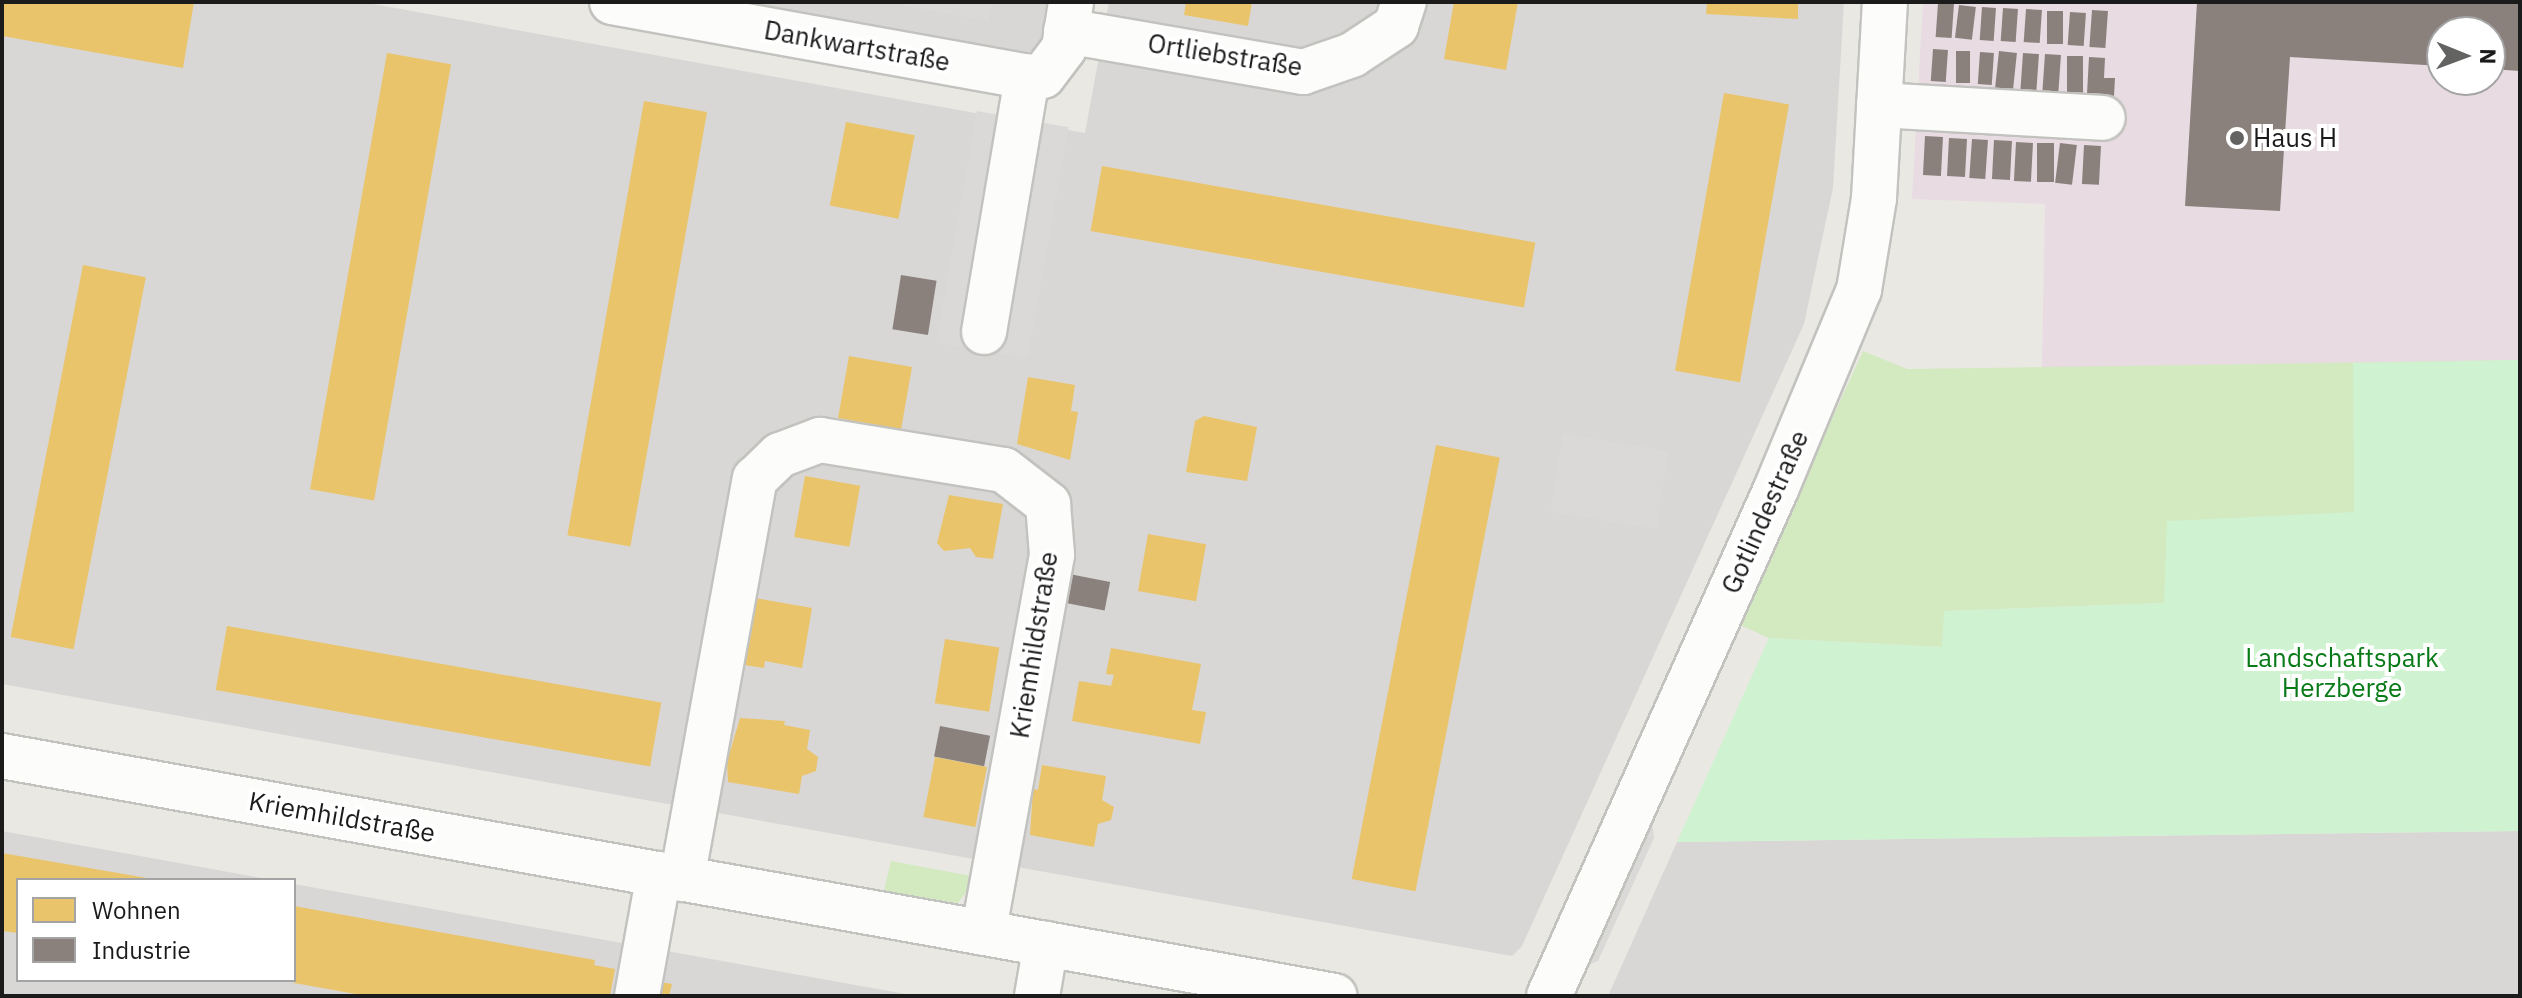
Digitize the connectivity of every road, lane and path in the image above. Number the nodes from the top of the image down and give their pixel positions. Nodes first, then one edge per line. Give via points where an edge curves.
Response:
1 (612, 2) edge
2 (1404, 2) edge
3 (1885, 2) edge
4 (803, 18) edge
5 (1054, 44) edge
6 (1879, 105) junction
7 (2103, 118) dead end
8 (984, 332) dead end
9 (2, 756) edge
10 (671, 876) junction
11 (983, 933) junction
12 (1046, 944) junction
13 (637, 996) edge
14 (1037, 996) edge
15 (1335, 996) edge
16 (1549, 996) edge

1 - 4 street, Dankwartstraße
2 - 5 street, Ortliebstraße via 1396,26 1352,55 1303,72
3 - 6 street, Gotlindestraße
4 - 5 street, Dankwartstraße
5 - 8 street
6 - 7 street
6 - 16 street, Gotlindestraße via 1874,198 1859,290 1776,489
9 - 10 street, Kriemhildstraße
10 - 11 street, Kriemhildstraße
10 - 11 street, Kriemhildstraße via 755,479 780,455 820,440 1004,470 1048,504 1052,555
10 - 13 street
11 - 12 street, Kriemhildstraße
12 - 14 street
12 - 15 street, Kriemhildstraße

